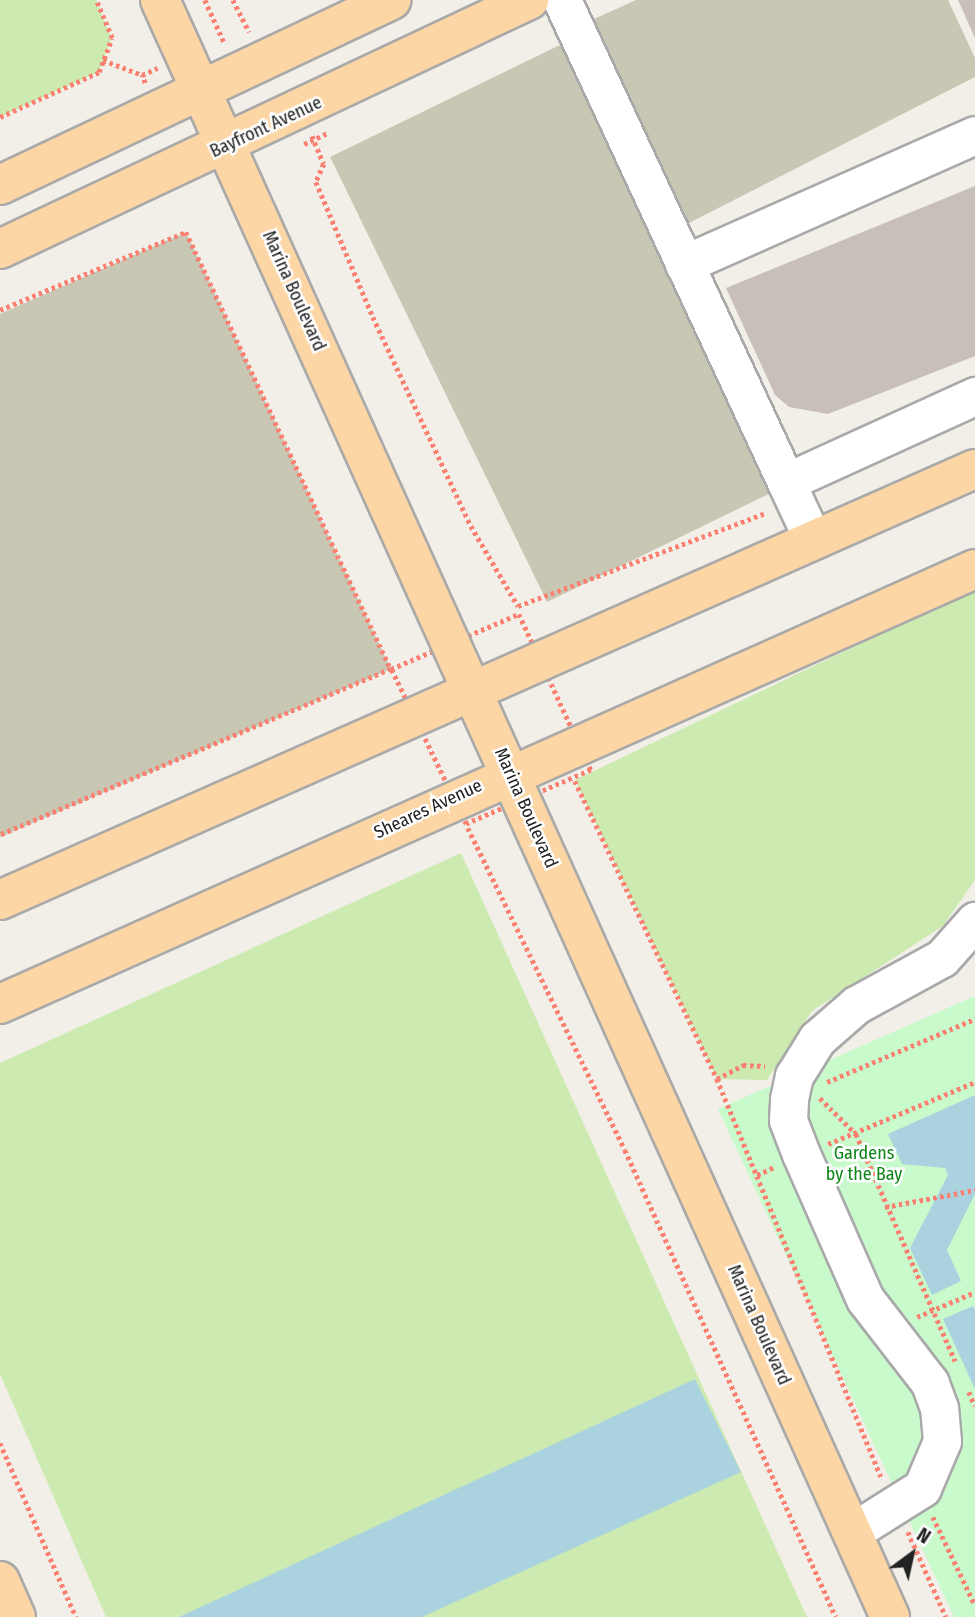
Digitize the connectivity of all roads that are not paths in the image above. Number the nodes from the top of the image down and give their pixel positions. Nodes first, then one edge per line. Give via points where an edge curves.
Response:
1 (160, 0) edge
2 (391, 0) edge
3 (529, 0) edge
4 (565, 9) edge
5 (201, 92) junction
6 (975, 135) edge
7 (225, 146) junction
8 (0, 185) edge
9 (0, 249) edge
10 (684, 264) junction
11 (975, 396) edge
12 (975, 470) edge
13 (791, 492) junction
14 (813, 540) junction
15 (975, 569) edge
16 (473, 690) junction
17 (510, 772) junction
18 (0, 900) edge
19 (975, 921) edge
20 (0, 1004) edge
21 (852, 1532) junction
22 (0, 1581) edge
23 (16, 1617) edge
24 (890, 1617) edge

1 - 5 main road, Marina Boulevard
2 - 5 main road
3 - 7 main road, Bayfront Avenue
4 - 10 lane
5 - 7 main road, Marina Boulevard
5 - 8 main road
6 - 10 lane
7 - 9 main road, Bayfront Avenue
7 - 16 main road, Marina Boulevard
10 - 13 lane
11 - 13 lane
12 - 14 main road
13 - 14 lane
14 - 16 main road
15 - 17 main road, Sheares Avenue
16 - 17 main road, Marina Boulevard
16 - 18 main road
17 - 20 main road, Sheares Avenue
17 - 21 main road, Marina Boulevard
19 - 21 lane via 942,958 856,1005 827,1030 788,1120 864,1298 930,1383 942,1441 912,1506
21 - 24 main road, Marina Boulevard
22 - 23 main road

